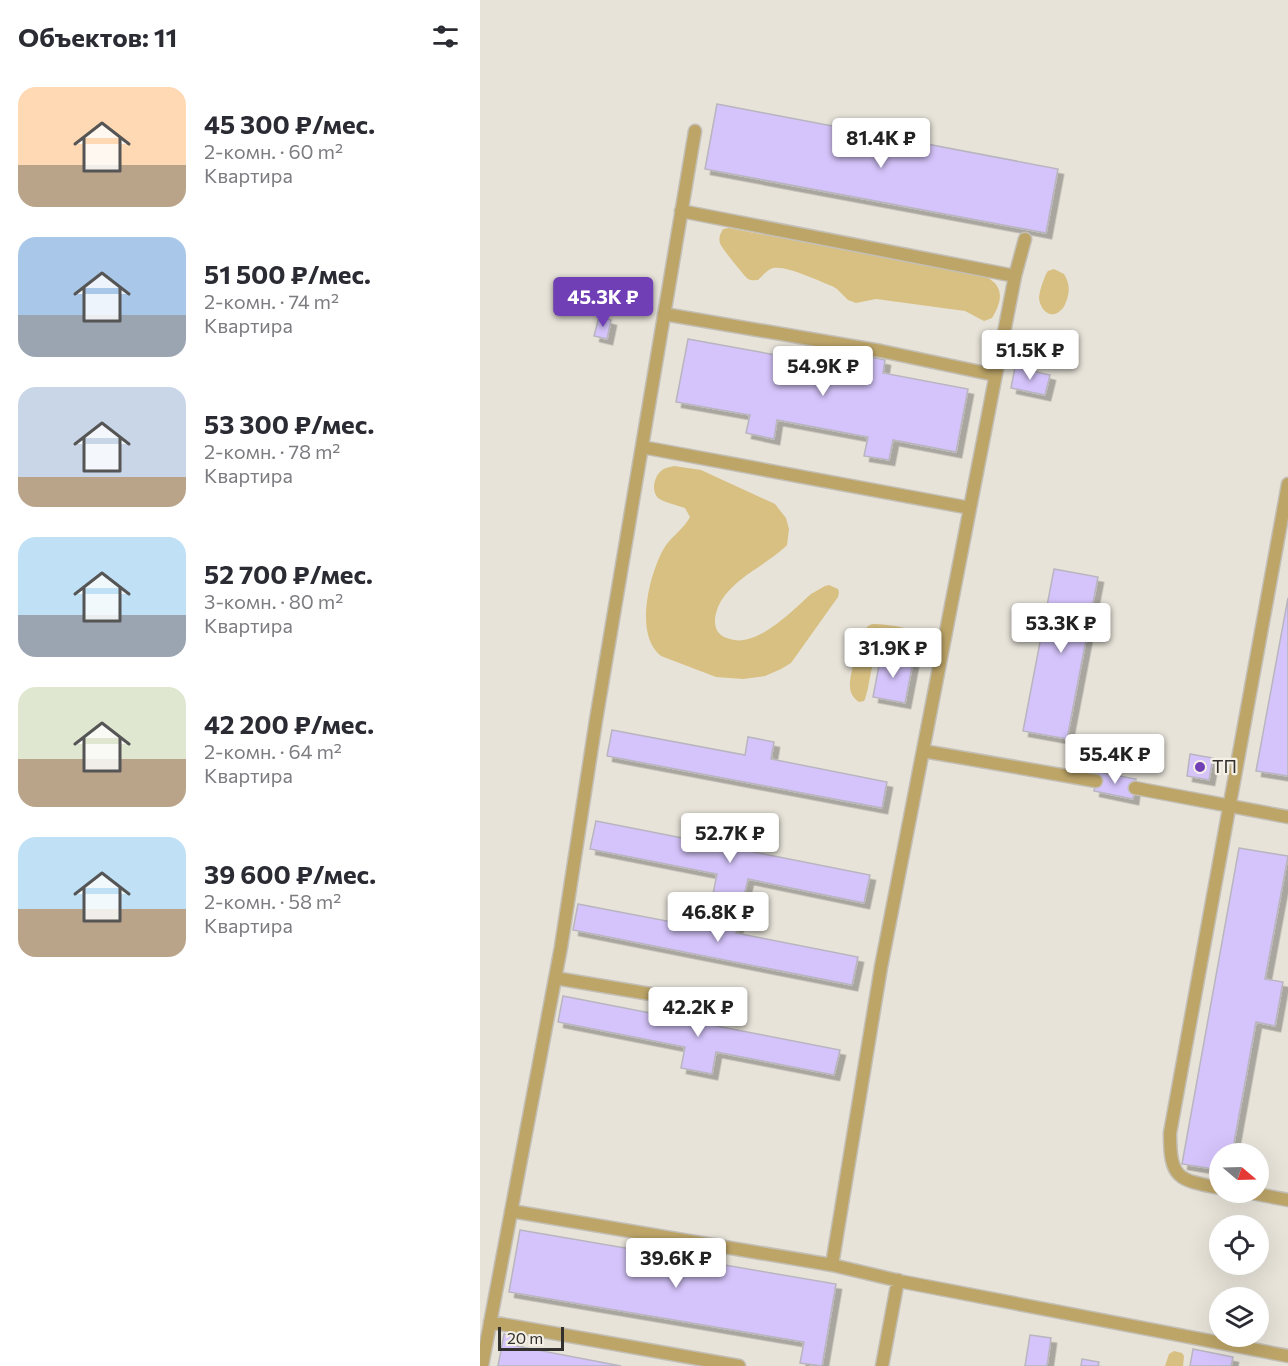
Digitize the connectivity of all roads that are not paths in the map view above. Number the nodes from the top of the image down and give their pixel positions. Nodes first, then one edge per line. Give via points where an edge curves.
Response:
1 (694, 131) dead end
2 (681, 211) junction
3 (1025, 239) dead end
4 (1015, 276) junction
5 (664, 314) junction
6 (995, 375) junction
7 (642, 447) junction
8 (1288, 484) edge
9 (970, 508) junction
10 (922, 751) junction
11 (1096, 780) dead end
12 (1135, 788) dead end
13 (1229, 806) junction
14 (1288, 817) edge
15 (555, 978) junction
16 (728, 1007) dead end
17 (1209, 1186) edge
18 (1269, 1196) edge
19 (1288, 1200) edge
20 (511, 1211) junction
21 (832, 1265) junction
22 (898, 1280) junction
23 (490, 1322) junction
24 (1288, 1356) edge
25 (482, 1366) edge
26 (739, 1366) edge
27 (882, 1366) edge

1 - 2 lane
2 - 4 lane
2 - 5 lane
3 - 4 lane
4 - 6 lane
5 - 6 lane
5 - 7 lane
6 - 9 lane
7 - 9 lane
7 - 15 lane
8 - 13 lane
9 - 10 lane
10 - 11 lane
10 - 21 lane via 881,967
12 - 13 lane
13 - 14 lane
13 - 17 lane via 1170,1133 1173,1167 1188,1182
15 - 16 lane
15 - 20 lane
18 - 19 lane
20 - 21 lane
20 - 23 lane
21 - 22 lane
22 - 24 lane
22 - 27 lane
23 - 25 lane
23 - 26 lane

